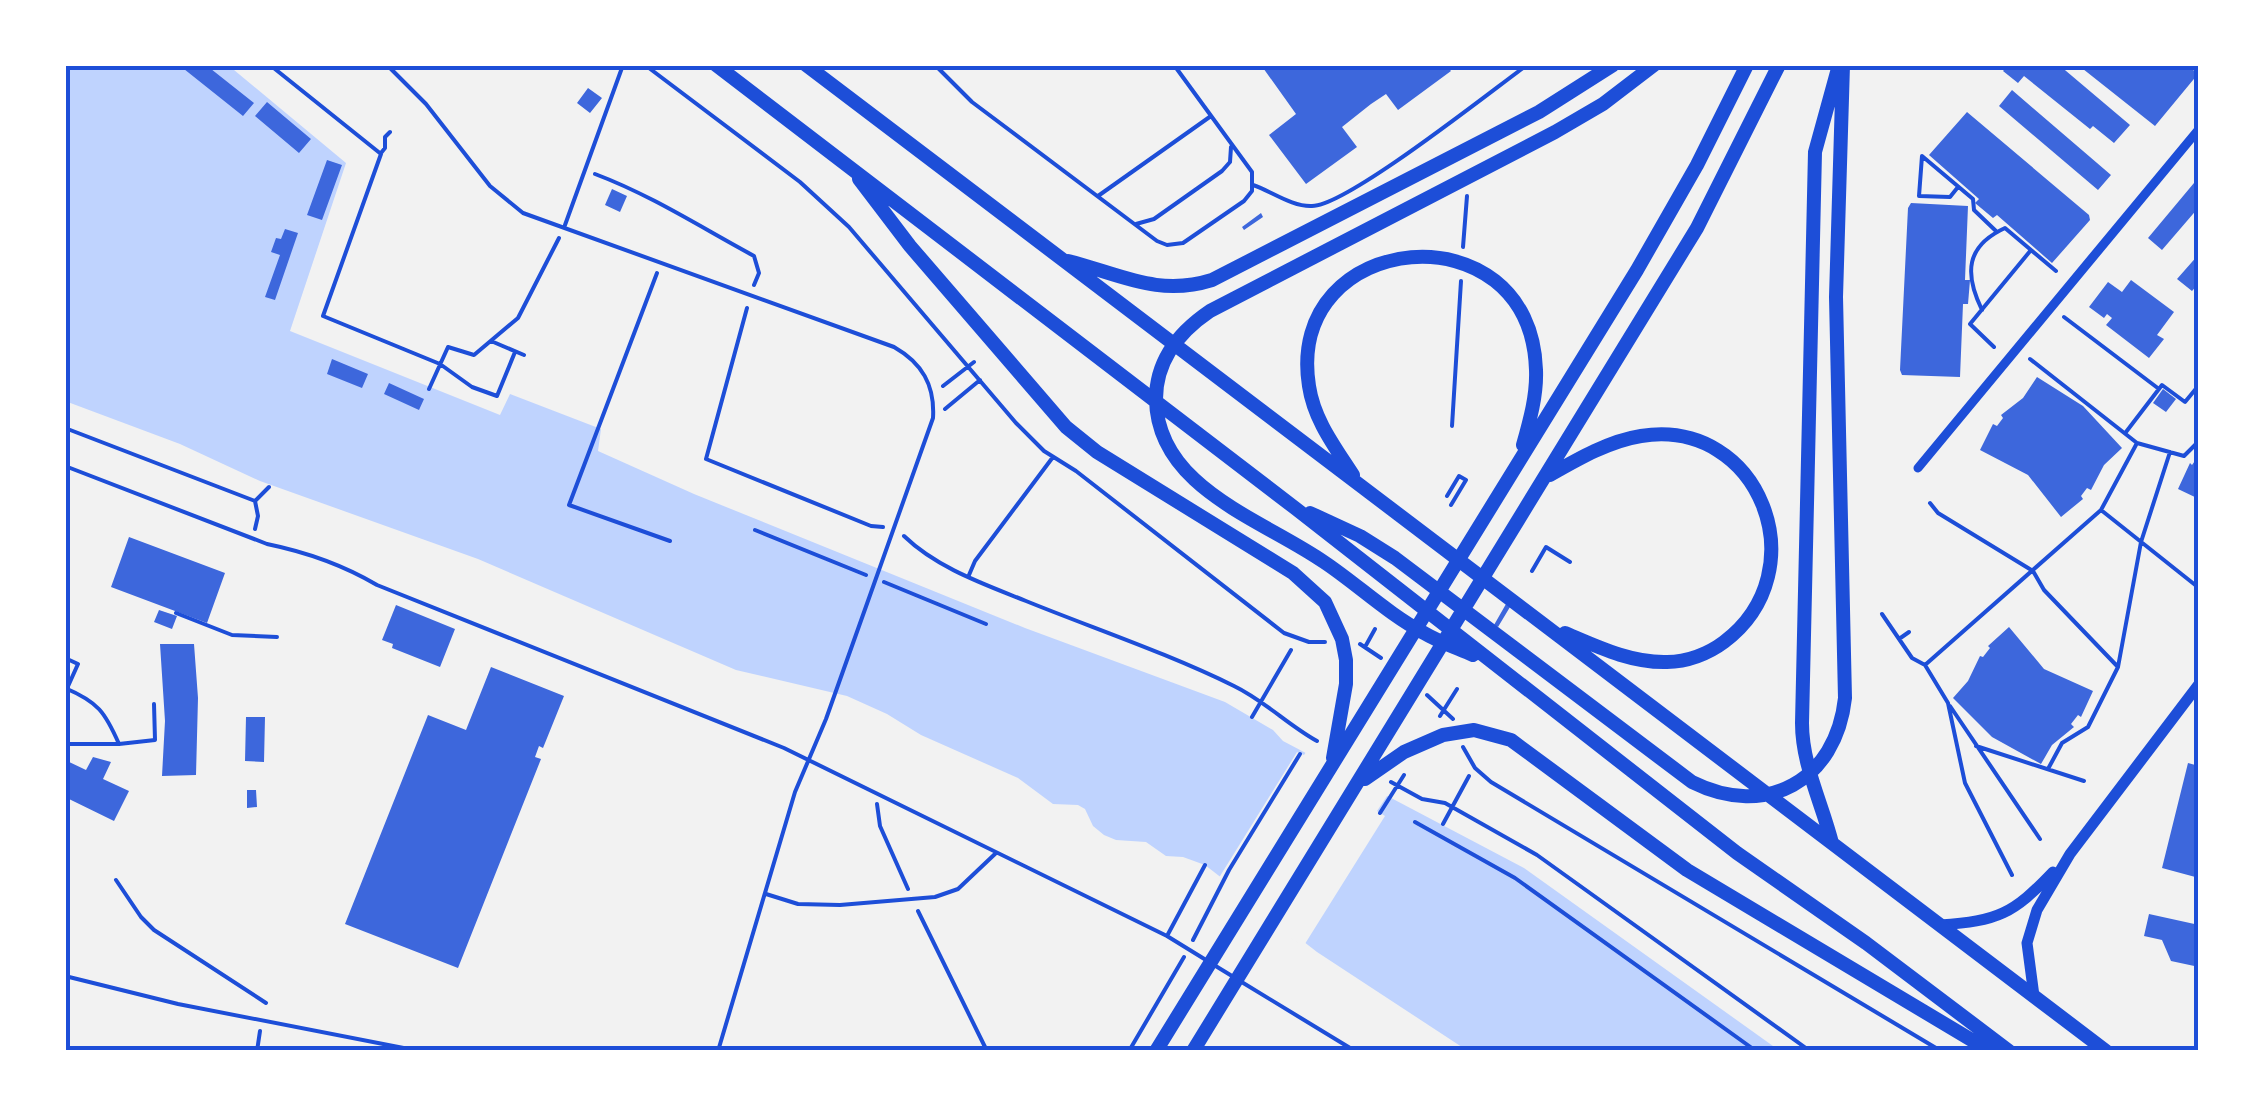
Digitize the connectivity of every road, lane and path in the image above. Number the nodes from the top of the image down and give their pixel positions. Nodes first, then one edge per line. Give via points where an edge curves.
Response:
1 (270, 65) edge
2 (387, 65) edge
3 (623, 65) edge
4 (645, 65) edge
5 (716, 65) edge
6 (806, 65) edge
7 (935, 65) edge
8 (1174, 65) edge
9 (1527, 65) edge
10 (1613, 65) edge
11 (1654, 65) edge
12 (1747, 65) edge
13 (1780, 65) edge
14 (1841, 65) edge
15 (1211, 116) junction
16 (2199, 129) edge
17 (390, 132) dead end
18 (1230, 142) junction
19 (380, 154) junction
20 (846, 163) junction
21 (586, 171) junction
22 (1254, 185) junction
23 (1958, 187) junction
24 (1098, 196) junction
25 (1986, 212) dead end
26 (1981, 217) junction
27 (1136, 224) junction
28 (564, 227) junction
29 (1997, 232) junction
30 (2032, 250) junction
31 (1061, 259) junction
32 (660, 264) junction
33 (2056, 271) dead end
34 (750, 296) junction
35 (1982, 310) junction
36 (2064, 318) dead end
37 (490, 341) junction
38 (1994, 347) dead end
39 (515, 352) junction
40 (524, 355) dead end
41 (2030, 360) dead end
42 (974, 362) dead end
43 (440, 364) junction
44 (968, 367) junction
45 (980, 380) junction
46 (2199, 385) edge
47 (429, 389) dead end
48 (2159, 389) junction
49 (933, 394) junction
50 (933, 418) junction
51 (65, 428) edge
52 (2124, 434) junction
53 (2199, 441) edge
54 (2137, 443) junction
55 (2170, 452) junction
56 (1053, 458) junction
57 (1518, 460) junction
58 (65, 466) edge
59 (1918, 468) dead end
60 (1546, 478) junction
61 (1360, 485) junction
62 (269, 488) dead end
63 (1447, 496) dead end
64 (255, 501) junction
65 (1930, 503) dead end
66 (1451, 504) dead end
67 (1295, 508) junction
68 (2101, 510) junction
69 (884, 527) dead end
70 (254, 539) junction
71 (670, 541) dead end
72 (2140, 542) junction
73 (1570, 562) dead end
74 (1532, 571) dead end
75 (2033, 571) junction
76 (968, 578) dead end
77 (2199, 588) edge
78 (176, 613) dead end
79 (1882, 614) dead end
80 (1545, 625) junction
81 (1909, 632) dead end
82 (277, 637) dead end
83 (1899, 639) junction
84 (1340, 643) dead end
85 (1355, 643) dead end
86 (1291, 650) dead end
87 (65, 658) edge
88 (1382, 660) dead end
89 (1492, 664) junction
90 (1925, 665) junction
91 (2118, 667) junction
92 (2199, 684) edge
93 (1458, 689) dead end
94 (66, 690) edge
95 (1424, 692) dead end
96 (154, 704) dead end
97 (1948, 704) junction
98 (1440, 716) dead end
99 (1252, 717) dead end
100 (65, 744) edge
101 (119, 744) junction
102 (1976, 746) junction
103 (1300, 754) dead end
104 (807, 760) junction
105 (1410, 766) dead end
106 (1332, 767) junction
107 (2048, 770) junction
108 (1468, 776) dead end
109 (2084, 781) dead end
110 (1360, 783) junction
111 (875, 795) junction
112 (1380, 814) dead end
113 (1415, 822) dead end
114 (1442, 824) dead end
115 (2040, 839) dead end
116 (1832, 844) junction
117 (996, 853) junction
118 (2070, 854) junction
119 (1205, 866) dead end
120 (2012, 876) dead end
121 (116, 880) dead end
122 (766, 894) junction
123 (914, 900) junction
124 (1940, 925) junction
125 (1167, 936) junction
126 (65, 976) edge
127 (2034, 996) junction
128 (266, 1003) dead end
129 (262, 1019) junction
130 (257, 1051) edge
131 (420, 1051) edge
132 (718, 1051) edge
133 (987, 1051) edge
134 (1129, 1051) edge
135 (1156, 1051) edge
136 (1193, 1051) edge
137 (1355, 1051) edge
138 (1756, 1051) edge
139 (1941, 1051) edge
140 (1990, 1051) edge
141 (2010, 1051) edge
142 (2106, 1051) edge

1 - 19 path
2 - 28 lane via 505,201
3 - 21 lane
4 - 44 path via 819,199
5 - 20 main road
6 - 31 main road
7 - 24 lane via 972,102
8 - 15 lane
9 - 22 lane via 1366,182 1320,205 1299,205
10 - 31 main road via 1522,121 1212,280 1176,288 1139,283
11 - 89 main road via 1533,144 1221,304 1194,322 1163,362 1156,410 1186,473 1423,633
12 - 57 main road via 1672,211
13 - 60 main road via 1697,228
14 - 67 main road via 1836,296 1846,682 1841,723 1808,774 1770,794 1731,796 1706,789 1395,558
14 - 116 main road via 1815,152 1804,630 1803,744
15 - 18 lane
15 - 24 lane
16 - 59 street
17 - 19 path
18 - 22 lane
18 - 27 lane via 1232,155 1222,172
19 - 43 path via 323,316
20 - 67 main road
20 - 106 main road via 1045,406 1097,452 1294,573 1325,602 1346,660
21 - 28 lane
21 - 34 path via 630,187 754,256 759,273
22 - 27 lane via 1244,200 1178,244 1160,243
23 - 23 path via 1946,177 1922,156 1919,196 1950,197
23 - 26 path
24 - 27 lane
25 - 26 path
26 - 29 path
28 - 32 lane
28 - 37 path via 518,318
29 - 30 path via 2005,228
29 - 35 path via 1975,249 1972,292
30 - 33 path
30 - 35 path
31 - 61 main road
32 - 34 lane
32 - 71 path via 569,505
34 - 49 lane via 894,347 920,367
34 - 69 path via 706,459
35 - 38 path via 1970,324
36 - 48 path
37 - 39 path
37 - 43 path via 474,355 448,347
39 - 40 path
39 - 43 path via 497,396
41 - 52 path
42 - 44 path
43 - 47 path
44 - 45 path
44 - 49 path
45 - 50 path
45 - 56 path
46 - 48 path via 2185,402
48 - 52 path
49 - 50 lane
50 - 104 lane
51 - 64 path
52 - 54 path
53 - 55 path via 2184,456
54 - 55 path
54 - 68 path
55 - 72 path
56 - 76 path
56 - 84 path via 1284,633
57 - 61 main road via 1534,396 1534,350 1524,318 1503,289 1476,269 1414,255 1374,265 1345,284 1312,338 1312,399
57 - 106 main road
58 - 70 lane
60 - 80 main road via 1621,440 1654,434 1688,438 1720,452 1747,476 1772,538 1768,580 1756,608 1736,633 1692,658 1630,658
60 - 110 main road
61 - 80 main road
62 - 64 path
63 - 66 path via 1459,476 1466,480
64 - 70 path
65 - 75 path
67 - 89 main road
68 - 72 path
68 - 75 path
70 - 104 lane via 354,571
72 - 77 path
72 - 91 path
73 - 74 path via 1546,547
75 - 90 path
75 - 91 path
78 - 82 path via 232,635
79 - 83 path
80 - 116 main road
81 - 83 path
83 - 90 path
85 - 88 path
86 - 99 path
87 - 94 path via 78,664
89 - 141 main road
90 - 97 path
91 - 107 path via 2088,726 2062,743
92 - 118 street
93 - 98 path
94 - 101 path via 105,712
95 - 139 path via 1452,714 1469,760 1490,782
96 - 101 path via 154,740
97 - 102 path
97 - 120 path via 1965,783
100 - 101 path
102 - 107 path
102 - 115 path
103 - 134 path
104 - 111 lane
104 - 122 lane
105 - 112 path
106 - 135 main road
107 - 109 path
108 - 114 path
110 - 136 main road
110 - 140 main road via 1428,740 1459,731 1487,732 1520,746 1708,883
111 - 117 lane
111 - 123 path via 880,826
113 - 138 path via 1514,878
116 - 124 main road
117 - 123 lane via 958,889
117 - 125 lane
118 - 124 street via 2009,912
118 - 127 street via 2030,925
119 - 125 lane
121 - 128 path via 154,930
122 - 123 lane via 798,904
122 - 132 lane
123 - 133 path
124 - 127 main road
125 - 137 lane
126 - 129 lane
127 - 142 main road
129 - 130 path
129 - 131 lane

